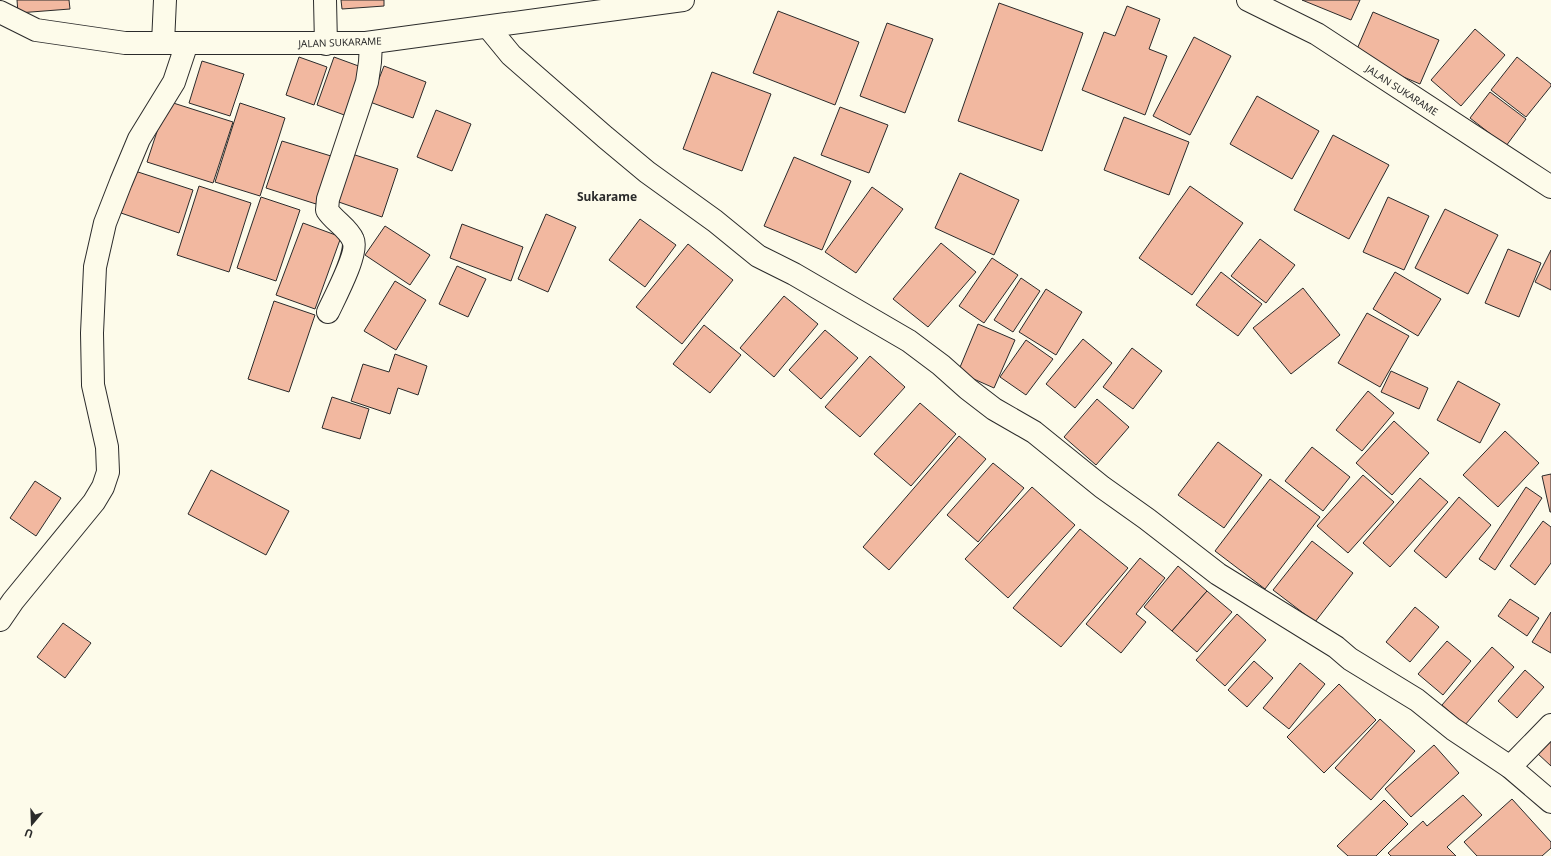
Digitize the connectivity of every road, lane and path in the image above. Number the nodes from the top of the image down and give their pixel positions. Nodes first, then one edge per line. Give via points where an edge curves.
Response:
1 (165, 0) edge
2 (325, 0) edge
3 (683, 0) edge
4 (1248, 0) edge
5 (0, 12) edge
6 (488, 27) junction
7 (163, 43) junction
8 (187, 43) junction
9 (371, 43) junction
10 (326, 44) junction
11 (1551, 187) edge
12 (328, 312) dead end
13 (0, 620) edge
14 (1551, 725) edge
15 (1510, 767) junction
16 (1551, 802) edge

1 - 7 street
2 - 10 street
3 - 6 street, JALAN SUKARAME
4 - 11 street, JALAN SUKARAME via 1317,34
5 - 7 street, JALAN SUKARAME via 36,30 126,43
6 - 9 street, JALAN SUKARAME
6 - 15 street via 511,55 605,137 758,256 909,341 994,409 1034,432 1218,574 1336,647
7 - 8 street, JALAN SUKARAME
8 - 10 street, JALAN SUKARAME
8 - 13 street via 174,82 139,139 121,182 105,222 95,267 93,385 107,447 108,472 94,502
9 - 10 street, JALAN SUKARAME
9 - 12 street via 367,82 328,199 327,210 351,236 355,245 352,258
14 - 15 street
15 - 16 street

